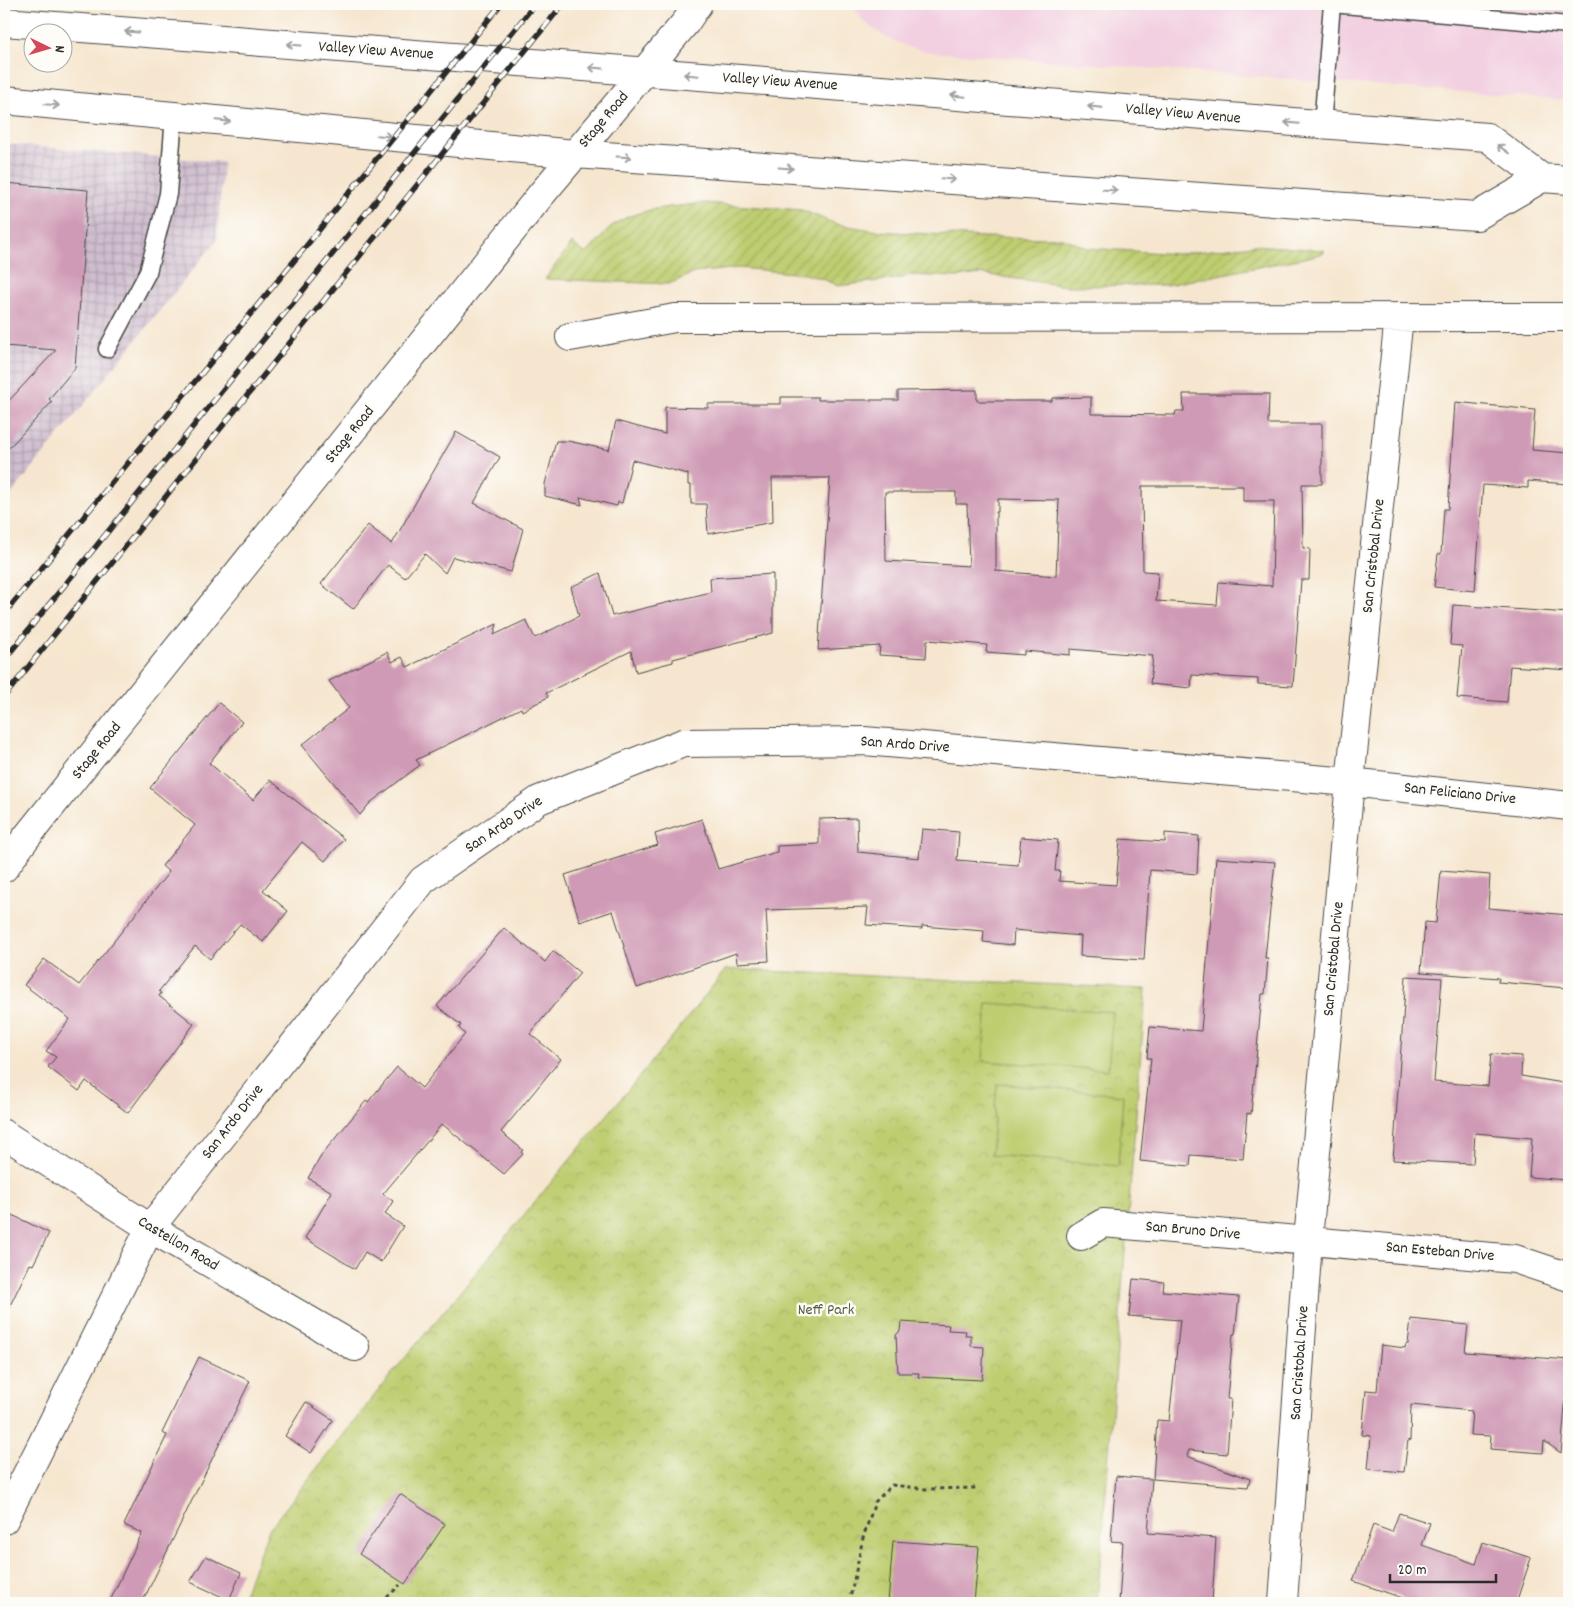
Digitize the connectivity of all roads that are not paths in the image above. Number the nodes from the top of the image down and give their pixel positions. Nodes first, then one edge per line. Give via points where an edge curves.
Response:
1 (698, 4) edge
2 (1332, 4) edge
3 (4, 22) edge
4 (1569, 25) edge
5 (645, 71) junction
6 (4, 100) edge
7 (174, 116) junction
8 (1322, 126) junction
9 (575, 154) junction
10 (1542, 178) junction
11 (1569, 180) edge
12 (1399, 317) junction
13 (1569, 317) edge
14 (570, 336) dead end
15 (107, 349) dead end
16 (1350, 782) junction
17 (1569, 806) edge
18 (4, 868) edge
19 (4, 1134) edge
20 (150, 1228) junction
21 (1081, 1236) dead end
22 (1308, 1240) junction
23 (1569, 1277) edge
24 (355, 1347) dead end
25 (4, 1520) edge
26 (1283, 1603) edge

1 - 5 street, Stage Road
2 - 4 lane
2 - 8 lane
5 -> 3 street, Valley View Avenue
8 -> 5 street, Valley View Avenue
5 - 9 street, Stage Road
6 -> 7 street
7 -> 9 street
7 - 15 lane via 168,194 148,272
10 -> 8 street, Valley View Avenue via 1487,137
9 -> 10 street via 1477,216
9 - 18 street, Stage Road
10 - 11 street
12 - 13 street
12 - 14 street via 675,318
12 - 16 street, San Cristobal Drive
16 - 17 street, San Feliciano Drive
16 - 20 street, San Ardo Drive via 864,741 683,743 539,800 423,880
16 - 22 street, San Cristobal Drive
19 - 20 street, Castellon Road
20 - 24 street, Castellon Road
20 - 25 street, San Ardo Drive
21 - 22 street, San Bruno Drive via 1103,1223
22 - 23 street, San Esteban Drive via 1515,1259
22 - 26 street, San Cristobal Drive

